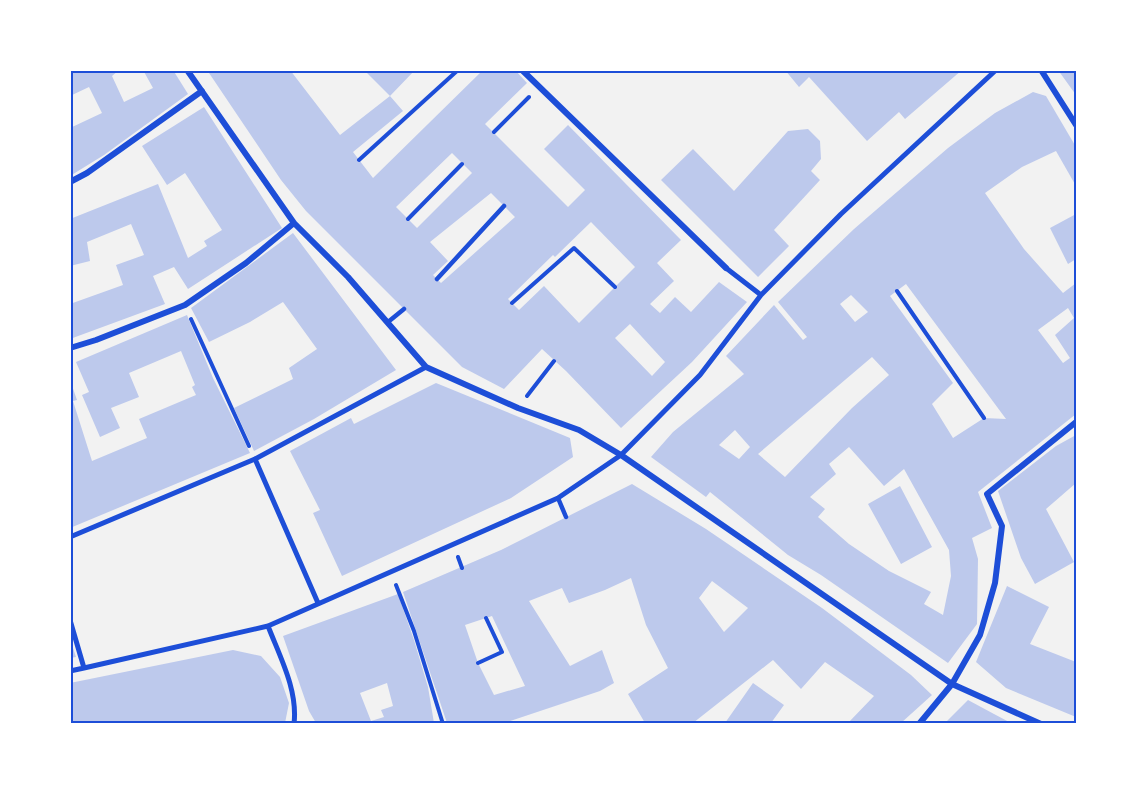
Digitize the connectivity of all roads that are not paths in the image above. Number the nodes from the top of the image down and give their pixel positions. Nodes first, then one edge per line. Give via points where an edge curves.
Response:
1 (187, 70) edge
2 (522, 70) edge
3 (996, 70) edge
4 (1041, 70) edge
5 (202, 92) junction
6 (1077, 125) edge
7 (70, 182) edge
8 (504, 206) dead end
9 (294, 223) junction
10 (726, 268) joint
11 (437, 279) dead end
12 (760, 295) junction
13 (404, 309) dead end
14 (388, 322) junction
15 (70, 348) edge
16 (426, 367) junction
17 (1077, 422) edge
18 (621, 455) junction
19 (255, 459) junction
20 (558, 498) junction
21 (566, 517) dead end
22 (70, 537) edge
23 (318, 603) junction
24 (70, 620) edge
25 (268, 626) junction
26 (84, 668) junction
27 (70, 671) edge
28 (952, 684) junction
29 (294, 723) edge
30 (920, 723) edge
31 (1041, 723) edge

1 - 5 street
2 - 10 street
3 - 12 street
4 - 6 street
5 - 7 street
5 - 9 street
8 - 11 lane
9 - 14 street
9 - 15 street via 246,263 185,305
10 - 12 street
12 - 18 street via 700,375
13 - 14 lane
14 - 16 street
16 - 18 street via 579,430
16 - 19 street
17 - 28 street via 987,494 1002,526 995,584 980,635
18 - 20 street
18 - 28 street
19 - 22 street
19 - 23 street
20 - 21 lane
20 - 23 street
23 - 25 street
24 - 26 street
25 - 26 street
25 - 29 street via 291,689 296,710
26 - 27 street
28 - 30 street
28 - 31 street

